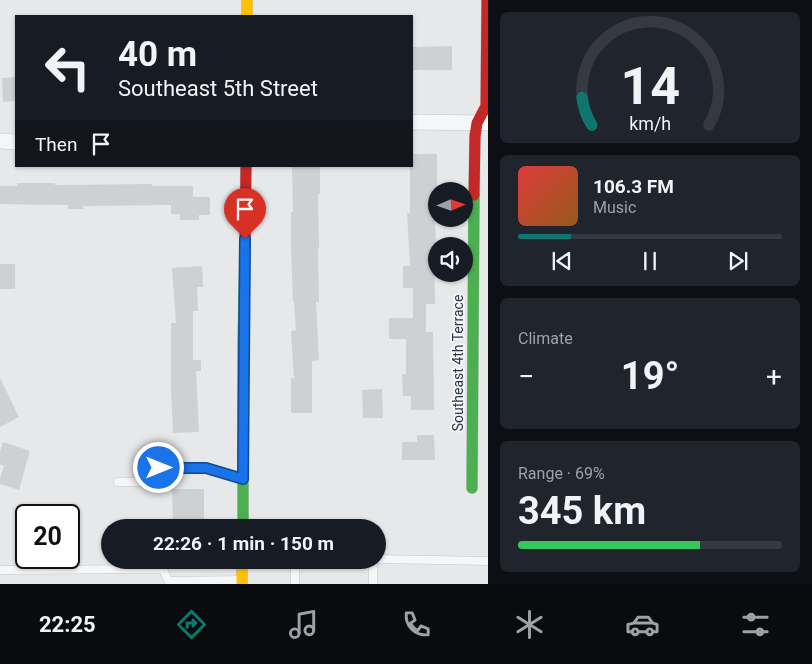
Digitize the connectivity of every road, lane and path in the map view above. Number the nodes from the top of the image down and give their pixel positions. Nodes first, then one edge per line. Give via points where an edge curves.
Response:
1 (247, 0) edge
2 (487, 0) edge
3 (247, 15) edge
4 (413, 122) edge
5 (483, 123) edge
6 (0, 141) edge
7 (15, 142) edge
8 (246, 167) edge
9 (243, 479) junction
10 (118, 482) dead end
11 (472, 488) dead end
12 (243, 519) edge
13 (386, 559) edge
14 (488, 561) edge
15 (242, 569) edge
16 (295, 569) edge
17 (374, 569) edge
18 (0, 570) edge
19 (200, 582) edge
20 (242, 582) edge
21 (168, 583) edge
22 (295, 584) edge
23 (373, 584) edge

1 - 3 street
2 - 5 street, Southeast 4th Terrace
4 - 5 street
5 - 11 street, Southeast 4th Terrace via 475,136
6 - 7 street
8 - 9 street
9 - 10 lane via 206,468 159,468 151,482
9 - 12 street
13 - 14 lane
15 - 20 street
16 - 22 lane
17 - 23 lane
18 - 21 lane via 163,569
19 - 20 lane
19 - 21 lane

